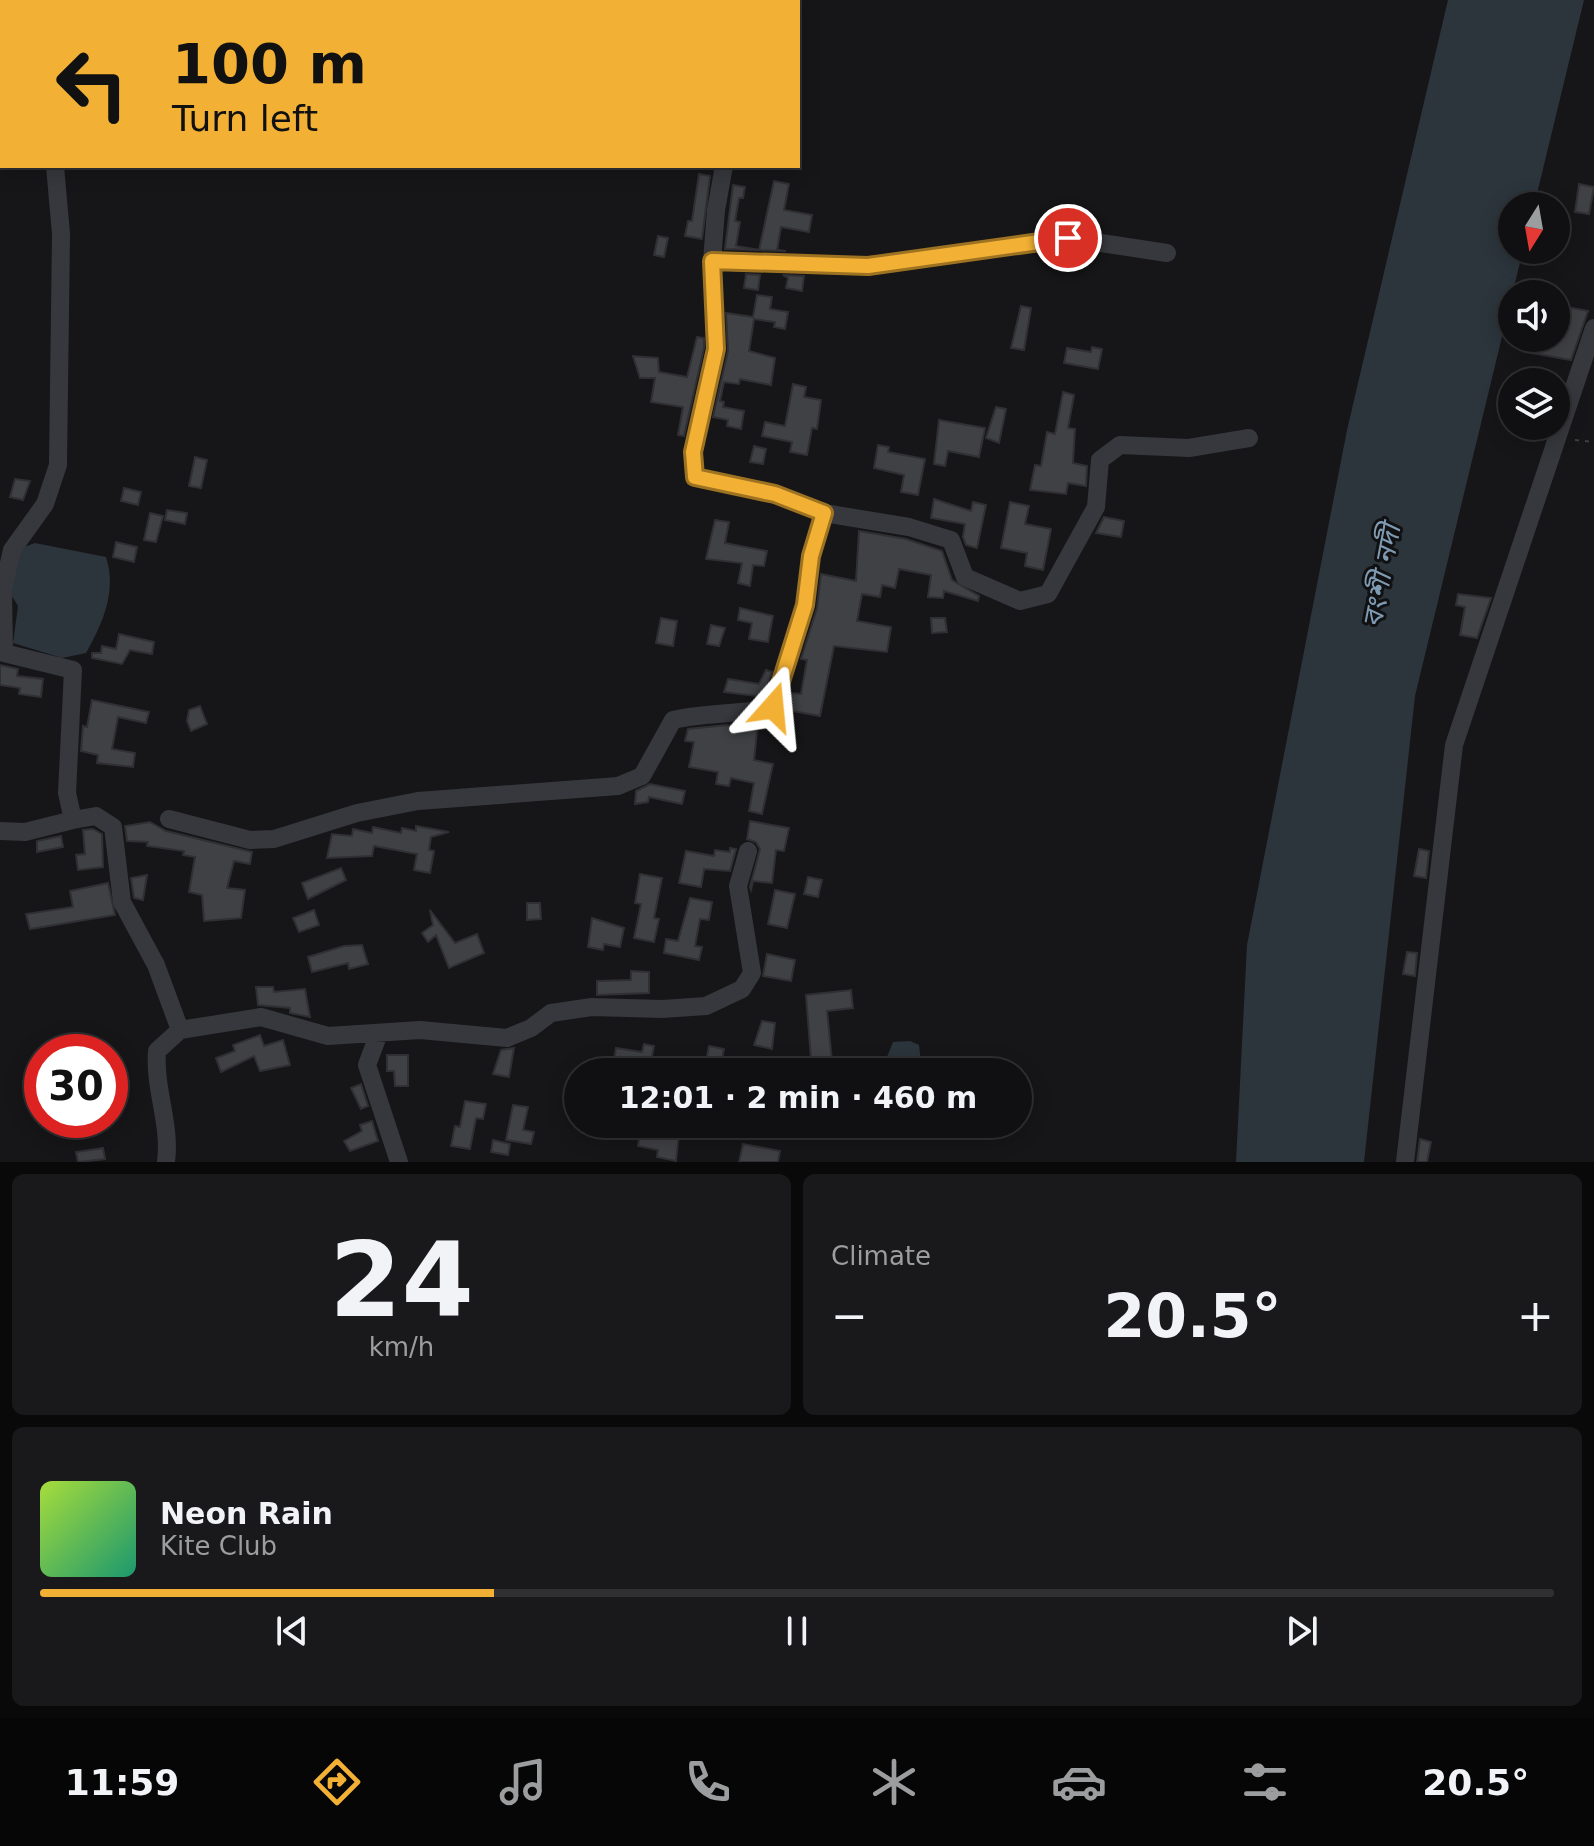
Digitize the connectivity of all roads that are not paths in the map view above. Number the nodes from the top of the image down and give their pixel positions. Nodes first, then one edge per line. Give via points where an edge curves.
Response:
1 (55, 168) edge
2 (724, 168) edge
3 (1167, 253) dead end
4 (712, 261) junction
5 (1594, 328) edge
6 (1249, 438) dead end
7 (824, 513) junction
8 (169, 819) dead end
9 (73, 820) junction
10 (0, 831) edge
11 (748, 851) dead end
12 (180, 1030) junction
13 (379, 1033) junction
14 (166, 1162) edge
15 (399, 1162) edge
16 (1405, 1162) edge

1 - 9 street via 61,234 58,465 45,504 12,550 3,589 4,653 73,670 67,793
2 - 4 street
3 - 4 street via 1068,238 868,266
4 - 7 street via 716,349 693,452 695,477 775,494
5 - 16 street via 1454,745
6 - 7 street via 1189,448 1120,445 1100,460 1096,507 1048,594 1020,601 965,577 951,540
7 - 8 street via 811,556 805,605 773,707 673,720 642,776 618,786 418,801 274,839 250,840
9 - 10 street via 25,832
9 - 12 street via 96,816 113,827 122,902 156,965
11 - 13 street via 738,886 753,964 742,989 706,1006 592,1007 551,1013 507,1038 420,1030
12 - 13 street via 261,1017 328,1036
12 - 14 street via 157,1051 169,1138
13 - 15 street via 367,1065

